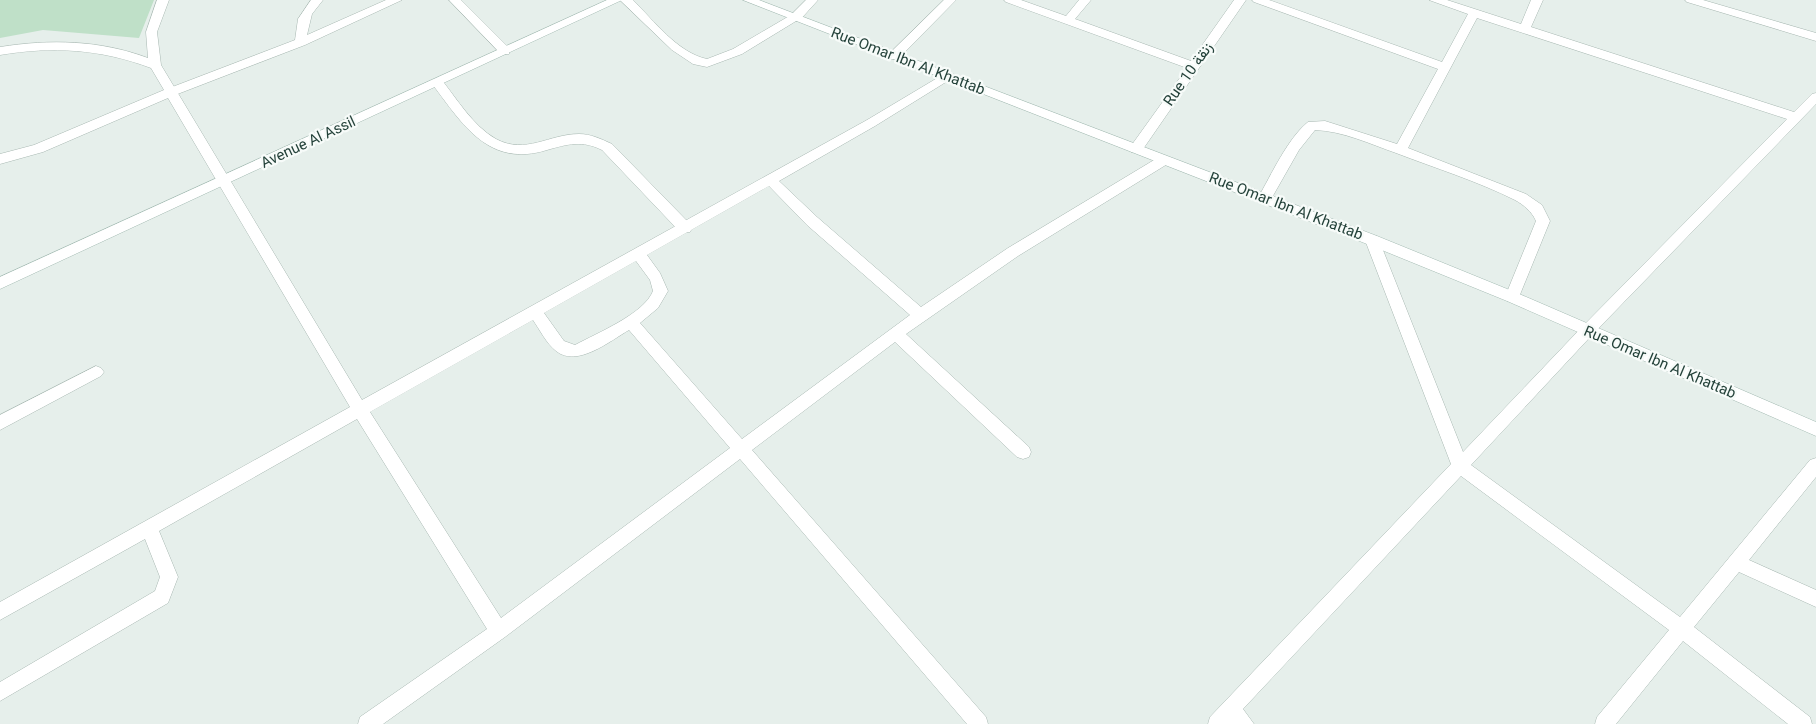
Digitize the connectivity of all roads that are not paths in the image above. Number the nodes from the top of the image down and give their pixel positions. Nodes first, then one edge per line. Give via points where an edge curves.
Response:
1 (163, 0) edge
2 (316, 0) edge
3 (396, 0) edge
4 (455, 0) edge
5 (616, 0) edge
6 (626, 0) edge
7 (749, 0) edge
8 (812, 0) edge
9 (950, 0) edge
10 (1010, 0) edge
11 (1086, 0) edge
12 (1240, 0) edge
13 (1258, 0) edge
14 (1435, 0) edge
15 (1538, 0) edge
16 (1691, 0) edge
17 (1474, 13) junction
18 (795, 18) junction
19 (1068, 21) junction
20 (1524, 29) junction
21 (1816, 37) edge
22 (301, 42) junction
23 (0, 51) edge
24 (505, 51) junction
25 (894, 56) junction
26 (155, 65) junction
27 (1194, 66) junction
28 (1444, 67) junction
29 (948, 77) junction
30 (438, 82) junction
31 (171, 92) junction
32 (1816, 97) edge
33 (1794, 117) junction
34 (1136, 149) junction
35 (1400, 150) junction
36 (0, 159) edge
37 (1164, 160) junction
38 (224, 180) junction
39 (770, 180) junction
40 (1265, 198) junction
41 (685, 228) junction
42 (1372, 240) junction
43 (638, 254) junction
44 (0, 283) edge
45 (1512, 297) junction
46 (534, 312) junction
47 (920, 315) junction
48 (631, 322) junction
49 (1587, 331) junction
50 (895, 333) junction
51 (96, 372) dead end
52 (360, 410) junction
53 (0, 423) edge
54 (1816, 429) edge
55 (740, 450) junction
56 (1023, 452) dead end
57 (1816, 465) edge
58 (1460, 466) junction
59 (149, 528) junction
60 (1736, 562) junction
61 (1816, 599) edge
62 (0, 611) edge
63 (1682, 629) junction
64 (499, 631) junction
65 (0, 692) edge
66 (1231, 710) junction
67 (366, 724) edge
68 (979, 724) edge
69 (1217, 724) edge
70 (1245, 724) edge
71 (1604, 724) edge
72 (1803, 724) edge

1 - 26 street via 149,37
2 - 22 street via 300,26
3 - 22 street
4 - 24 street
5 - 24 street, Avenue Al Assil
6 - 18 street via 678,48 694,60 706,63 722,59
7 - 18 street, Rue Omar Ibn Al Khattab
8 - 18 street
9 - 25 street
10 - 19 street
11 - 19 street
12 - 27 street, Rue 10 زنقة
13 - 28 street
14 - 17 street
15 - 20 street
16 - 21 street
17 - 20 street
17 - 28 street
18 - 25 street, Rue Omar Ibn Al Khattab
19 - 27 street
20 - 33 street
22 - 31 street
23 - 26 street via 34,46 98,48
24 - 30 street, Avenue Al Assil
25 - 29 street, Rue Omar Ibn Al Khattab
26 - 31 street
27 - 34 street, Rue 10 زنقة
28 - 35 street
29 - 34 street, Rue Omar Ibn Al Khattab
29 - 39 street
30 - 38 street, Avenue Al Assil
30 - 41 street via 480,134 506,148 529,152 577,137 596,140 607,147
31 - 36 street via 63,139
31 - 38 street
32 - 33 street
33 - 49 street
34 - 37 street, Rue Omar Ibn Al Khattab
35 - 40 street via 1320,123 1312,125 1306,128
35 - 45 street via 1521,197 1537,209 1543,221
37 - 40 street, Rue Omar Ibn Al Khattab
37 - 47 street via 1013,252
38 - 44 street, Avenue Al Assil
38 - 52 street
39 - 41 street
39 - 47 street
40 - 42 street, Rue Omar Ibn Al Khattab
41 - 43 street
42 - 45 street, Rue Omar Ibn Al Khattab
42 - 58 street
43 - 46 street
43 - 48 street via 656,277 661,294 658,301
45 - 49 street, Rue Omar Ibn Al Khattab
46 - 48 street via 566,350 577,351
46 - 52 street
47 - 50 street
48 - 55 street
49 - 54 street, Rue Omar Ibn Al Khattab
49 - 58 street
50 - 55 street
50 - 56 street
51 - 53 street
52 - 59 street
52 - 64 street
55 - 64 street
55 - 68 street
57 - 60 street
58 - 63 street
58 - 66 street
59 - 62 street
59 - 65 street via 169,577 162,597
60 - 61 street
60 - 63 street
63 - 71 street
63 - 72 street
64 - 67 street
66 - 69 street
66 - 70 street

